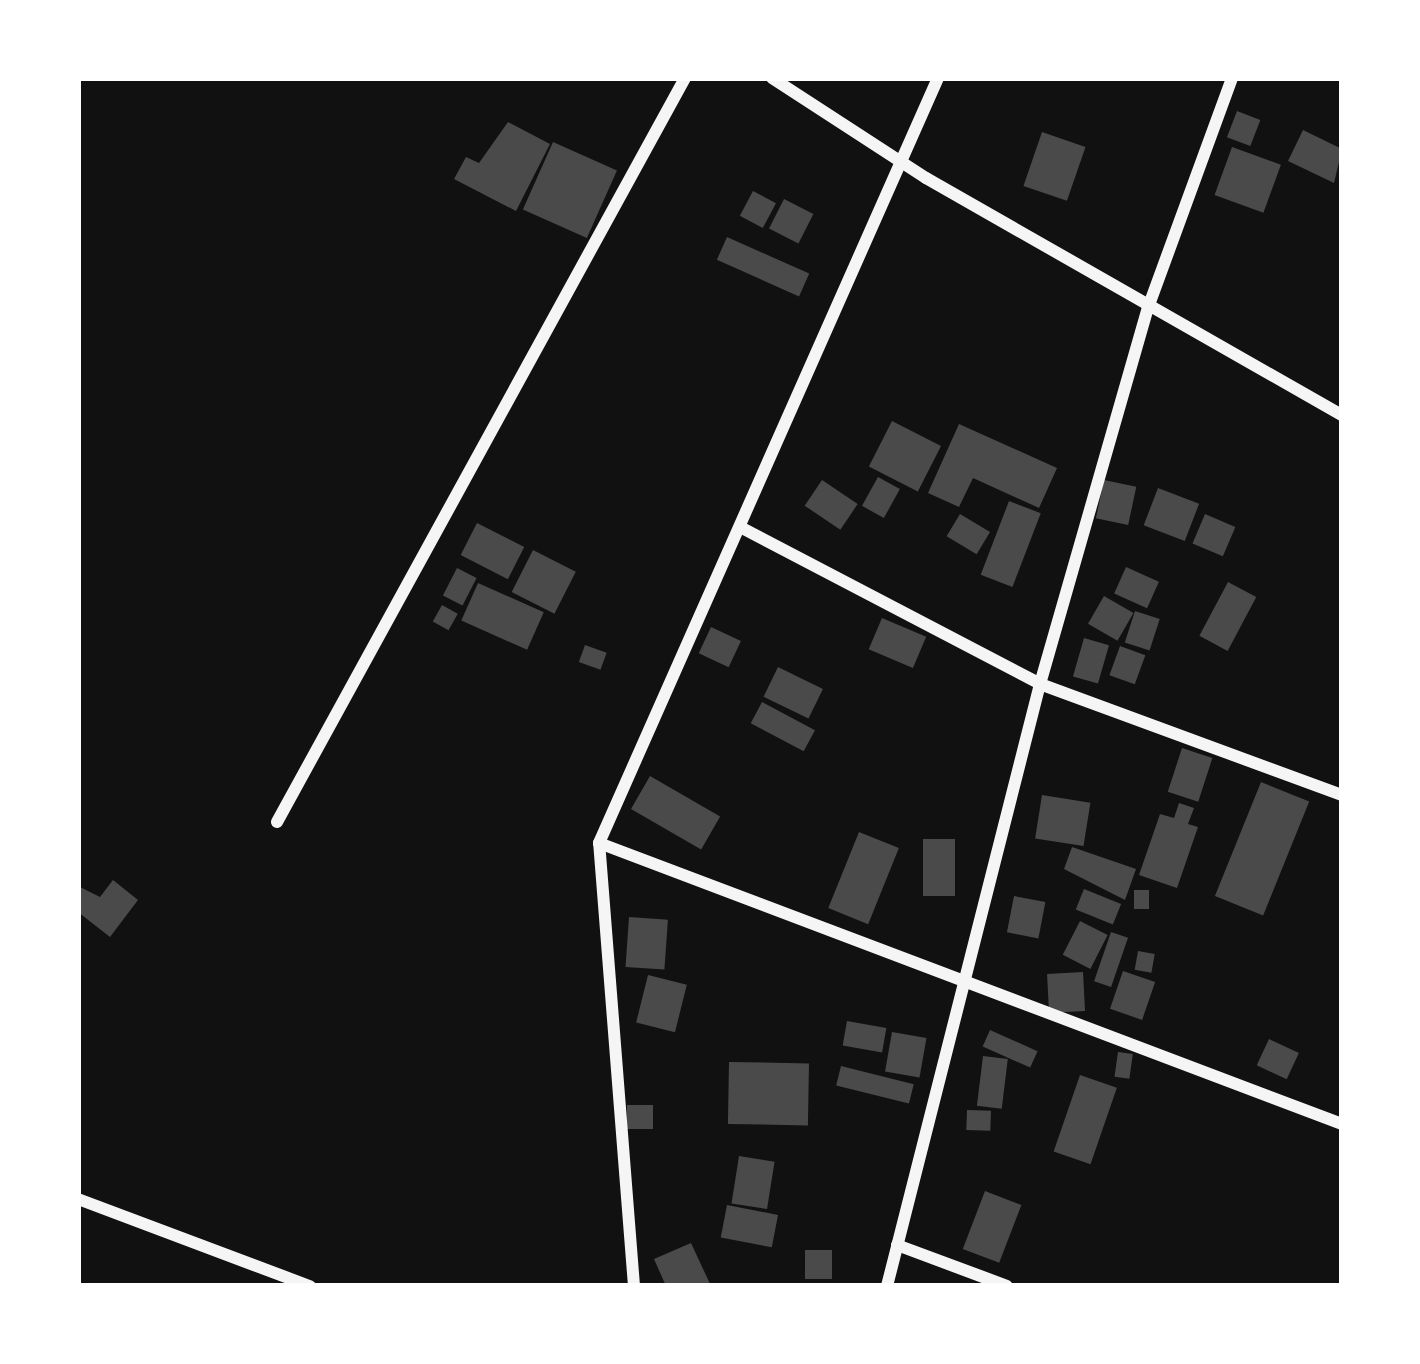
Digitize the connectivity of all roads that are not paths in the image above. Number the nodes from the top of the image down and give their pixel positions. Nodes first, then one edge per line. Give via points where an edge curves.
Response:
1 (685, 78) edge
2 (772, 78) edge
3 (938, 78) edge
4 (1232, 78) edge
5 (906, 165) junction
6 (1149, 305) junction
7 (1342, 415) edge
8 (742, 528) junction
9 (1040, 684) junction
10 (1342, 795) edge
11 (277, 822) dead end
12 (599, 843) junction
13 (963, 986) junction
14 (1342, 1124) edge
15 (78, 1199) edge
16 (897, 1245) junction
17 (310, 1286) edge
18 (634, 1286) edge
19 (886, 1286) edge
20 (1007, 1286) edge

1 - 11 street
2 - 5 street
3 - 5 street
4 - 6 street
5 - 6 street
5 - 8 street
6 - 7 street
6 - 9 street
8 - 9 street
8 - 12 street
9 - 10 street
9 - 13 street
12 - 13 street
12 - 18 street
13 - 14 street
13 - 16 street
15 - 17 street
16 - 19 street
16 - 20 street

